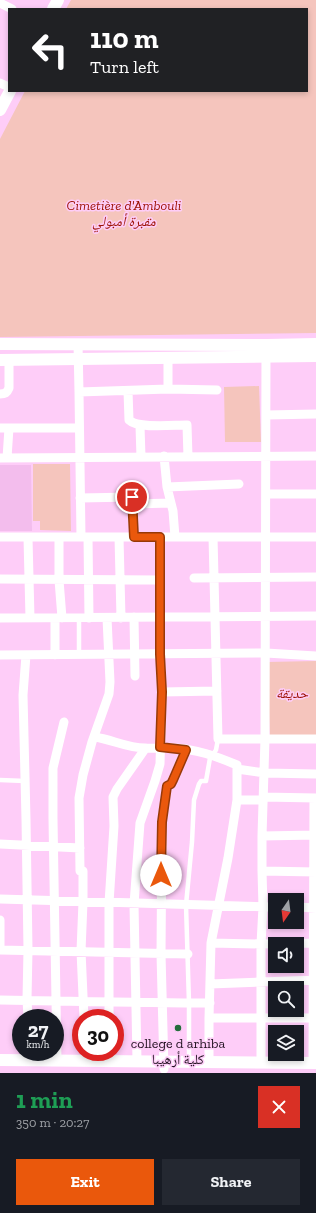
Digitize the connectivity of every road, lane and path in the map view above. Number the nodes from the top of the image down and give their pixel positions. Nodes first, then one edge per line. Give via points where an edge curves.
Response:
1 (0, 3) edge
2 (10, 8) edge
3 (9, 92) edge
4 (0, 110) edge
5 (0, 344) edge
6 (78, 344) junction
7 (316, 344) edge
8 (266, 351) junction
9 (316, 356) edge
10 (168, 358) junction
11 (79, 359) junction
12 (4, 360) edge
13 (168, 390) junction
14 (217, 390) dead end
15 (128, 391) junction
16 (79, 392) junction
17 (0, 394) edge
18 (316, 414) edge
19 (267, 415) junction
20 (140, 426) junction
21 (4, 428) edge
22 (79, 428) junction
23 (164, 456) junction
24 (266, 456) junction
25 (316, 456) edge
26 (80, 457) junction
27 (141, 457) junction
28 (188, 457) junction
29 (4, 458) edge
30 (239, 484) dead end
31 (167, 487) junction
32 (266, 494) junction
33 (316, 494) edge
34 (80, 498) junction
35 (171, 503) junction
36 (133, 504) junction
37 (0, 537) edge
38 (84, 537) junction
39 (119, 537) junction
40 (134, 537) junction
41 (160, 537) junction
42 (175, 537) junction
43 (213, 537) junction
44 (266, 537) junction
45 (28, 538) junction
46 (59, 538) junction
47 (316, 538) edge
48 (316, 577) edge
49 (194, 578) dead end
50 (214, 578) junction
51 (266, 578) junction
52 (0, 579) edge
53 (29, 580) junction
54 (59, 580) junction
55 (89, 580) junction
56 (120, 580) junction
57 (160, 580) junction
58 (266, 616) junction
59 (316, 616) edge
60 (134, 617) junction
61 (160, 617) junction
62 (215, 617) junction
63 (0, 618) edge
64 (30, 618) junction
65 (59, 618) junction
66 (79, 618) junction
67 (90, 618) junction
68 (107, 618) junction
69 (121, 618) junction
70 (266, 653) junction
71 (134, 654) junction
72 (160, 654) junction
73 (216, 654) junction
74 (0, 655) edge
75 (26, 655) junction
76 (55, 655) junction
77 (79, 655) junction
78 (108, 655) junction
79 (316, 656) edge
80 (135, 676) dead end
81 (217, 691) junction
82 (162, 692) junction
83 (64, 722) dead end
84 (94, 737) junction
85 (316, 738) edge
86 (218, 739) junction
87 (265, 739) junction
88 (160, 747) junction
89 (145, 748) junction
90 (186, 750) junction
91 (212, 755) junction
92 (237, 769) junction
93 (265, 773) junction
94 (316, 774) edge
95 (0, 780) edge
96 (25, 781) junction
97 (315, 798) edge
98 (263, 799) junction
99 (237, 800) junction
100 (315, 835) edge
101 (262, 836) junction
102 (0, 844) edge
103 (26, 845) junction
104 (54, 846) junction
105 (80, 848) junction
106 (262, 871) junction
107 (315, 872) edge
108 (0, 899) edge
109 (27, 900) junction
110 (54, 901) junction
111 (83, 902) junction
112 (109, 903) junction
113 (134, 904) junction
114 (161, 904) junction
115 (186, 905) junction
116 (219, 905) junction
117 (263, 907) junction
118 (268, 907) edge
119 (304, 907) edge
120 (315, 908) edge
121 (0, 920) edge
122 (211, 943) junction
123 (315, 943) edge
124 (261, 944) junction
125 (0, 950) edge
126 (28, 950) junction
127 (55, 950) junction
128 (81, 951) junction
129 (109, 952) junction
130 (135, 953) junction
131 (161, 954) junction
132 (188, 954) junction
133 (315, 980) edge
134 (262, 982) junction
135 (210, 984) junction
136 (27, 999) junction
137 (0, 1000) edge
138 (56, 1001) junction
139 (109, 1001) junction
140 (83, 1002) junction
141 (136, 1002) junction
142 (162, 1002) junction
143 (189, 1003) junction
144 (210, 1003) junction
145 (28, 1009) edge
146 (56, 1009) edge
147 (83, 1009) edge
148 (109, 1009) edge
149 (209, 1018) junction
150 (261, 1018) junction
151 (314, 1018) edge
152 (12, 1058) edge
153 (124, 1059) edge
154 (0, 1060) edge
155 (137, 1061) junction
156 (188, 1062) junction
157 (209, 1062) junction
158 (261, 1062) junction
159 (164, 1065) junction
160 (315, 1065) edge
161 (0, 1068) edge

1 - 2 street
3 - 4 street
5 - 6 street
6 - 8 street
6 - 11 street
7 - 8 street
8 - 9 street
8 - 10 street
8 - 19 street
10 - 11 street
10 - 13 street
11 - 12 street
11 - 16 street
12 - 17 street via 9,388 5,394
13 - 14 street
13 - 15 street
15 - 16 street
15 - 20 street via 129,420 132,424
16 - 22 street
18 - 19 street
19 - 24 street
20 - 27 street
20 - 28 street via 187,425
21 - 22 street
21 - 29 street
22 - 26 street
23 - 27 street
23 - 28 street
23 - 31 street
24 - 25 street
24 - 28 street
24 - 32 street
26 - 27 street
26 - 29 street
26 - 34 street
30 - 31 street
31 - 35 street
32 - 33 street
32 - 44 street
34 - 36 street via 132,497
34 - 38 street
35 - 36 street
35 - 42 street
36 - 40 street
37 - 45 street
38 - 39 street
38 - 46 street
38 - 55 street
39 - 40 street
39 - 56 street
40 - 41 street
41 - 42 street
41 - 57 street
42 - 43 street
43 - 44 street
43 - 50 street
44 - 47 street
44 - 51 street
45 - 46 street
45 - 53 street
46 - 54 street
48 - 51 street
49 - 50 street
50 - 51 street
50 - 62 street
51 - 58 street
52 - 53 street
53 - 54 street
53 - 64 street
54 - 55 street
54 - 65 street
55 - 56 street
55 - 67 street
56 - 57 street
56 - 69 street
57 - 61 street
58 - 59 street
58 - 62 street
58 - 70 street
60 - 61 street
60 - 69 street
60 - 71 street
61 - 62 street
61 - 72 street
62 - 73 street
63 - 64 street
64 - 65 street
65 - 66 street
65 - 76 street
66 - 67 street
66 - 77 lane
67 - 68 street
68 - 69 street
68 - 78 street
70 - 73 street
70 - 79 street
70 - 87 street
71 - 72 street
71 - 78 street
71 - 80 street
72 - 73 street
72 - 82 street
73 - 81 street
74 - 75 street
75 - 76 street
75 - 96 street via 23,695
76 - 77 street
77 - 78 street
78 - 84 street via 109,694
81 - 82 street
81 - 86 street
82 - 88 street
83 - 104 street via 53,768
84 - 89 street
84 - 105 street via 83,775 80,798
85 - 87 street
86 - 87 street
86 - 91 lane
87 - 93 street
88 - 89 street
88 - 90 street
88 - 113 street via 160,764 140,823
89 - 112 street via 113,797 114,826
90 - 91 street
90 - 114 street via 171,784 167,786 162,822
91 - 92 street via 237,765
91 - 115 lane via 206,781 199,784 194,800
92 - 93 street
92 - 99 street
93 - 94 street
93 - 98 street
95 - 96 lane
96 - 103 street
97 - 98 street
97 - 100 street
98 - 99 street
98 - 101 street
99 - 116 street
100 - 101 street
100 - 107 street
101 - 106 street
102 - 103 street
103 - 104 street
103 - 109 street
104 - 105 street
104 - 110 street
105 - 111 street
106 - 107 street
106 - 117 street
107 - 120 street
108 - 109 street
109 - 110 street
109 - 126 street
110 - 111 street
110 - 127 street
111 - 112 street
111 - 128 street
112 - 113 street
112 - 129 street
113 - 114 street
113 - 130 street
114 - 115 street
114 - 131 street
115 - 116 street
115 - 132 lane
116 - 117 street
116 - 122 street
117 - 118 street
117 - 124 street
119 - 120 street
120 - 123 street
121 - 125 street
122 - 124 street
122 - 135 street
123 - 124 street
123 - 133 street
124 - 134 street
125 - 126 street
126 - 127 street
126 - 136 street
127 - 128 street
127 - 138 street
128 - 129 street
128 - 140 street
129 - 130 street
129 - 139 street
130 - 131 street
130 - 141 street
131 - 132 street
131 - 142 street
132 - 143 lane
133 - 134 street
133 - 151 street
134 - 135 street
134 - 150 street
135 - 144 street
136 - 137 street
136 - 138 street
136 - 145 street
138 - 140 street
138 - 146 street
139 - 140 street
139 - 141 street
139 - 148 street
140 - 147 street
141 - 142 street
141 - 155 street
142 - 143 street
142 - 159 street
143 - 144 street
143 - 156 lane
144 - 149 street
149 - 150 street
149 - 157 street
150 - 151 street
150 - 158 street
151 - 160 street
152 - 154 street
153 - 155 street
155 - 159 street
156 - 157 street
156 - 159 street
157 - 158 street
158 - 160 street
159 - 160 street
159 - 161 street

